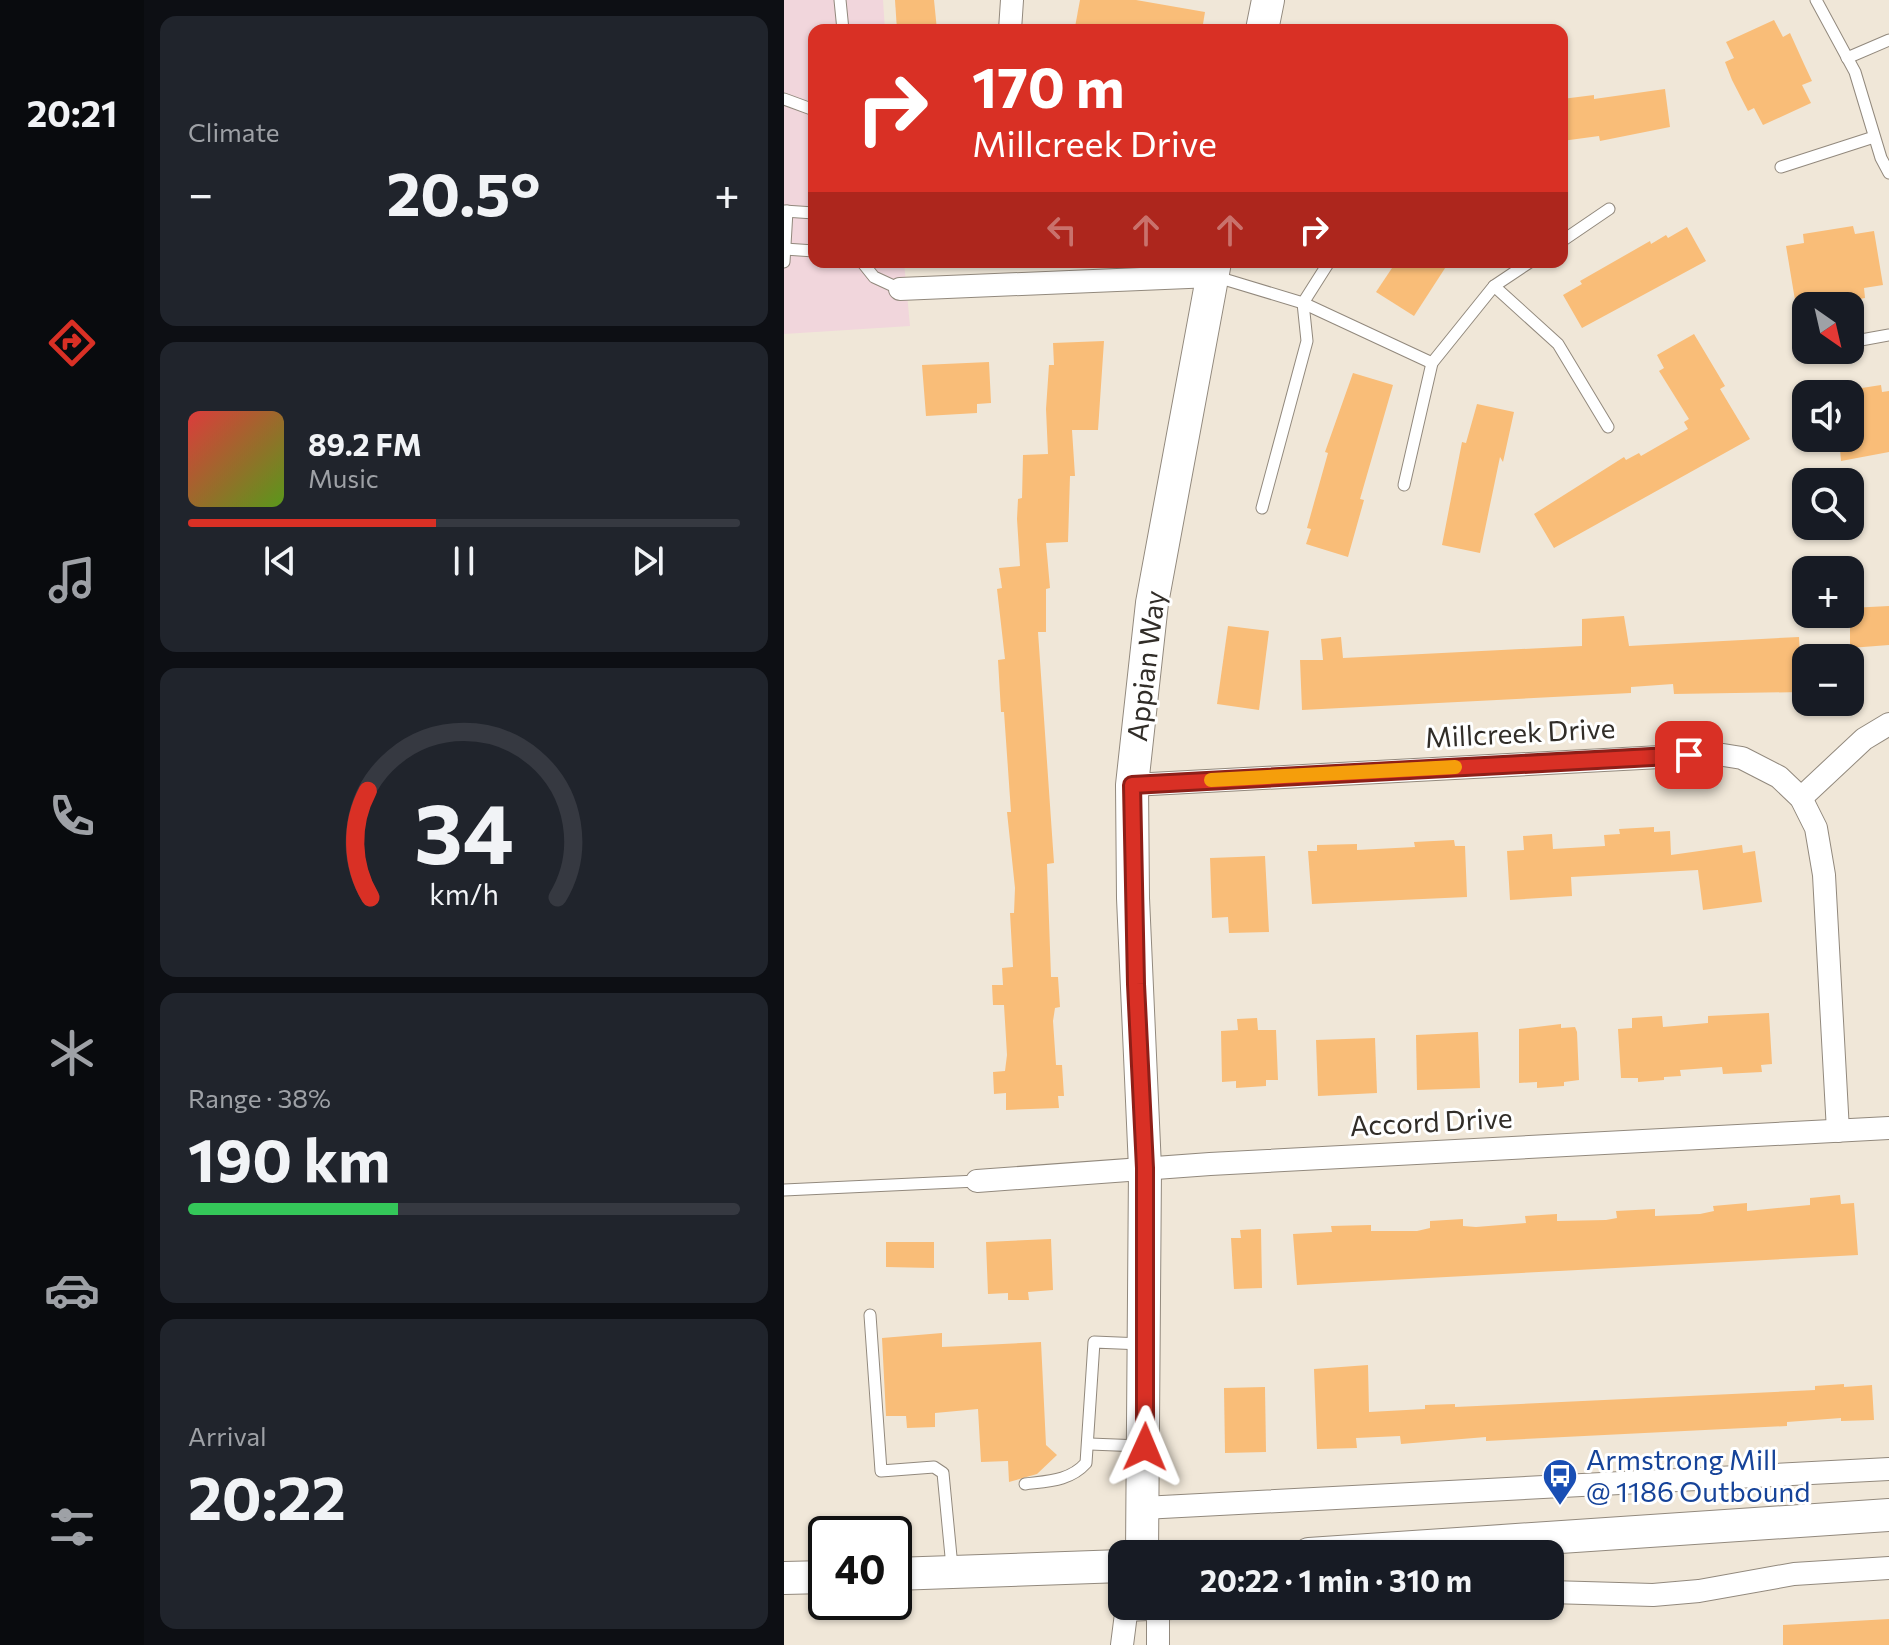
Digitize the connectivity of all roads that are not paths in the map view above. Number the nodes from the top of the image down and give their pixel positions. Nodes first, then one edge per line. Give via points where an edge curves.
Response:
1 (840, 0) edge
2 (1012, 0) edge
3 (1268, 0) edge
4 (1816, 0) edge
5 (842, 24) edge
6 (1010, 24) edge
7 (1263, 24) edge
8 (1889, 40) edge
9 (1847, 58) junction
10 (784, 99) edge
11 (808, 108) edge
12 (1874, 137) junction
13 (1781, 167) dead end
14 (1889, 173) edge
15 (1609, 209) dead end
16 (785, 211) edge
17 (808, 213) edge
18 (1568, 237) edge
19 (785, 249) edge
20 (808, 251) edge
21 (784, 262) edge
22 (867, 268) edge
23 (1325, 268) edge
24 (1521, 268) edge
25 (1214, 269) edge
26 (1494, 286) junction
27 (900, 289) joint
28 (1303, 303) junction
29 (1889, 335) edge
30 (1864, 339) edge
31 (1432, 363) junction
32 (1608, 427) dead end
33 (1404, 485) dead end
34 (1262, 508) dead end
35 (1889, 724) edge
36 (1132, 785) junction
37 (1801, 798) junction
38 (1889, 1128) edge
39 (1838, 1131) junction
40 (1145, 1168) junction
41 (977, 1181) joint
42 (784, 1190) edge
43 (870, 1315) dead end
44 (1146, 1344) junction
45 (1090, 1444) junction
46 (1145, 1447) junction
47 (1889, 1469) edge
48 (1025, 1484) dead end
49 (1143, 1508) junction
50 (1889, 1515) edge
51 (1142, 1540) edge
52 (1517, 1540) edge
53 (1108, 1566) edge
54 (1889, 1568) edge
55 (952, 1572) junction
56 (912, 1573) edge
57 (808, 1577) edge
58 (784, 1578) edge
59 (1564, 1592) edge
60 (1125, 1620) edge
61 (1159, 1620) edge
62 (1122, 1645) edge
63 (1158, 1645) edge

1 - 5 lane
2 - 6 street
3 - 7 street
4 - 9 lane
8 - 9 lane
9 - 12 lane
10 - 11 lane
12 - 13 lane
12 - 14 lane
15 - 18 lane
16 - 17 lane
16 - 19 lane
19 - 20 lane
19 - 21 lane
22 - 27 lane
23 - 28 lane
24 - 26 lane
25 - 27 street
25 - 28 lane
25 - 36 street, Appian Way via 1152,603
26 - 31 lane
26 - 32 lane via 1558,344
28 - 31 lane
28 - 34 lane via 1307,341
29 - 30 lane
31 - 33 lane
35 - 37 street via 1864,739
36 - 37 street, Millcreek Drive via 1717,754 1764,767
36 - 40 street, Appian Way
37 - 39 street, Millcreek Drive via 1821,847
38 - 39 street, Accord Drive
39 - 40 street, Accord Drive
40 - 41 street, Accord Drive
40 - 44 street, Appian Way
41 - 42 lane
43 - 55 lane via 881,1471 934,1467 943,1473
44 - 45 lane via 1094,1342
44 - 46 street, Appian Way
45 - 46 lane
45 - 48 lane via 1077,1474
46 - 49 street, Appian Way
47 - 49 street
49 - 51 street, Appian Way
50 - 52 street
53 - 55 street
54 - 59 street via 1794,1574 1653,1595
55 - 56 street
57 - 58 street
60 - 62 street
61 - 63 street

